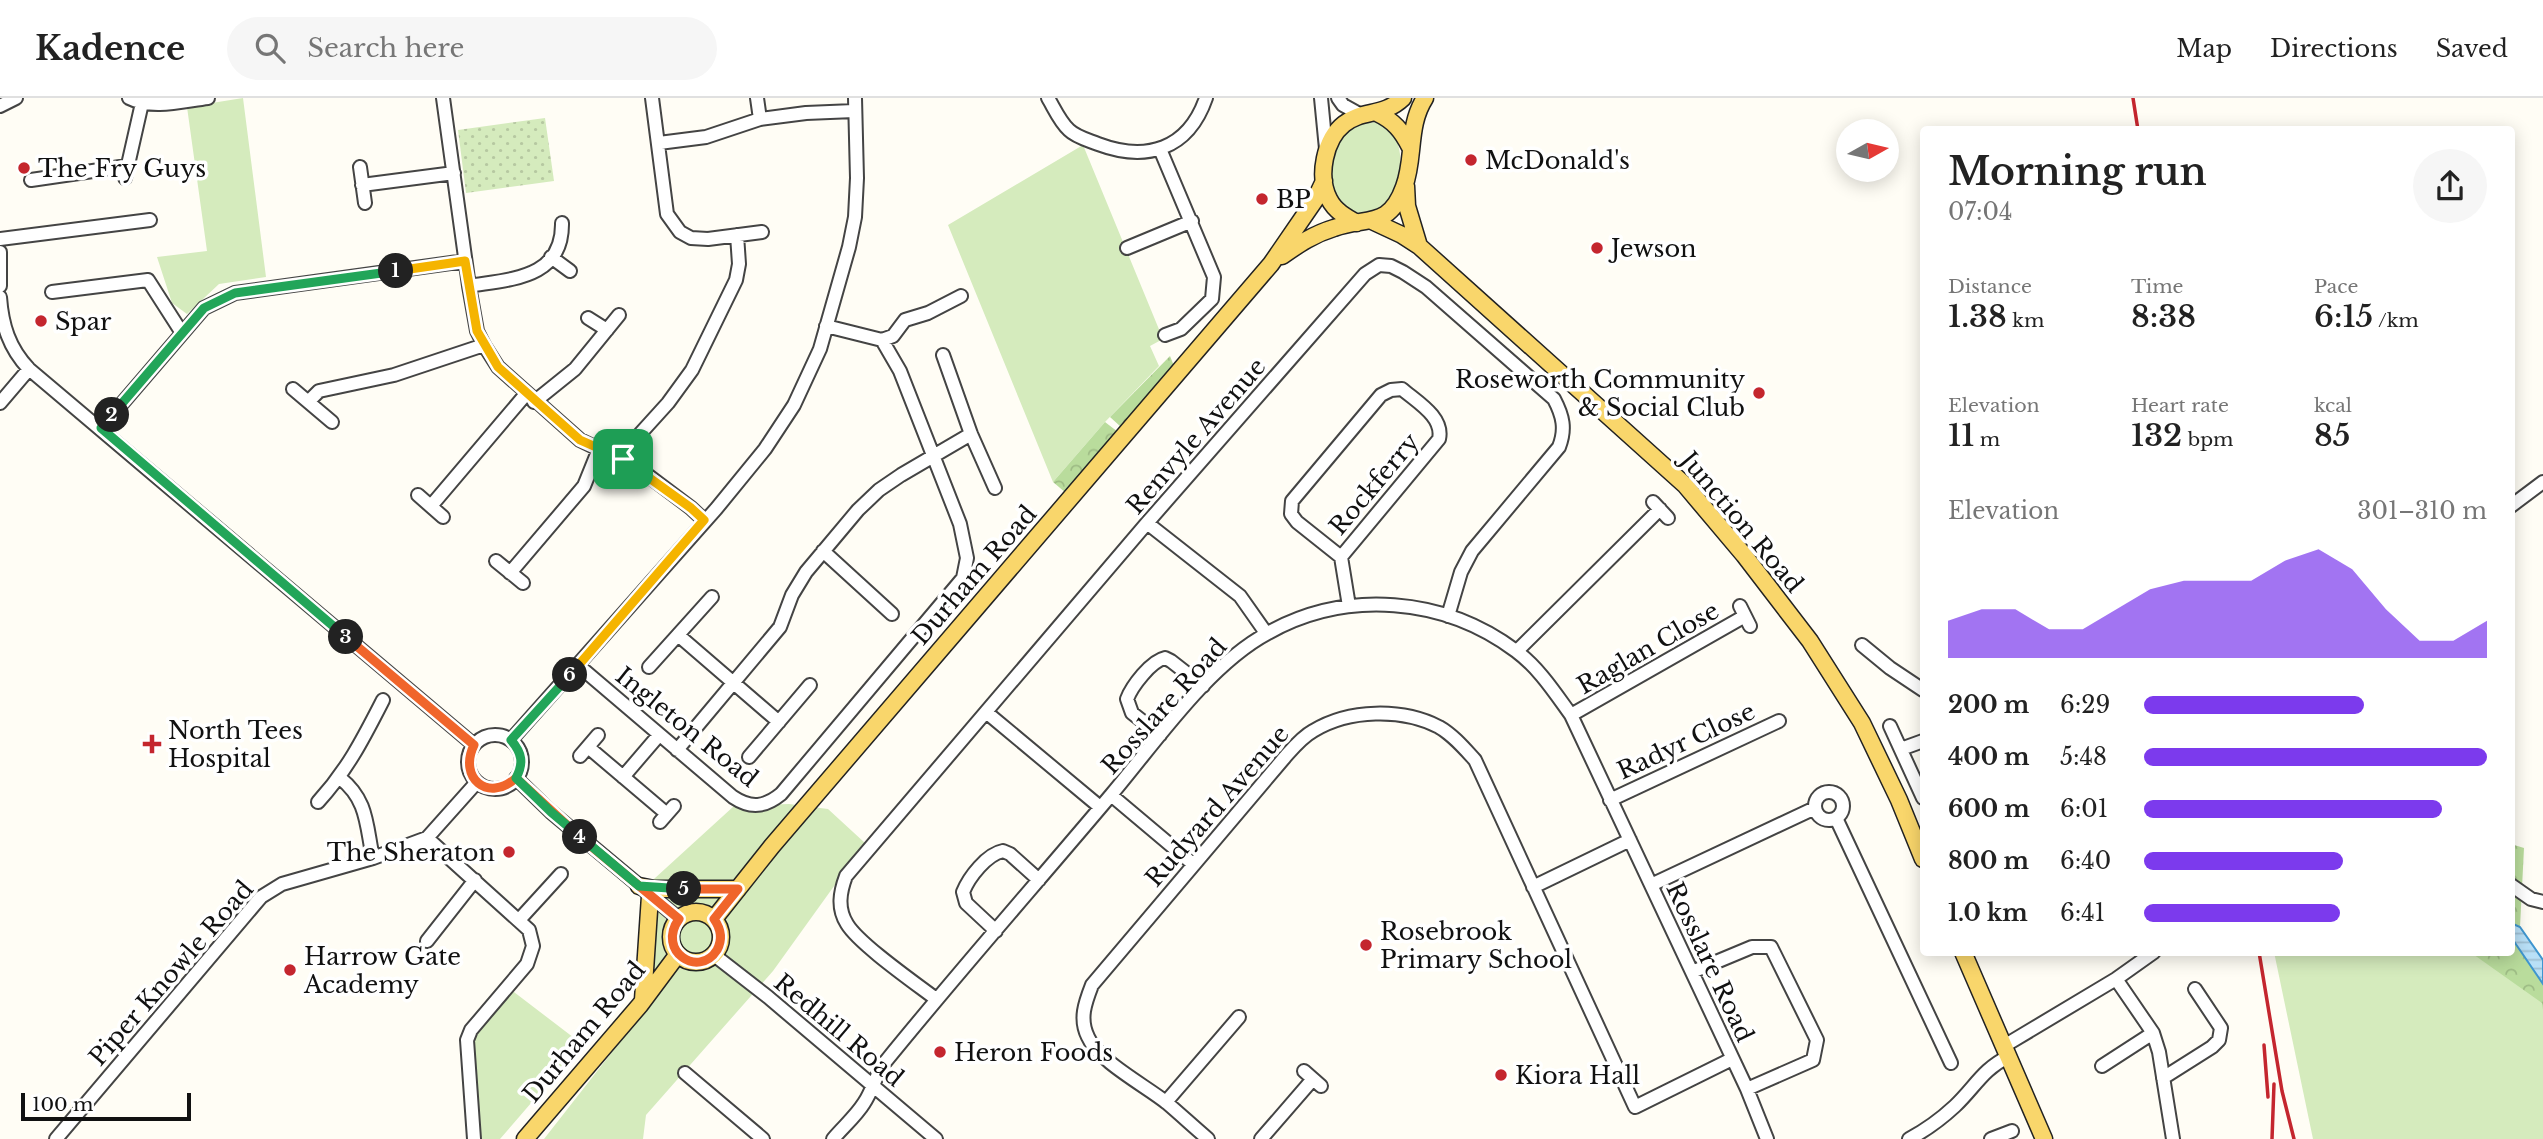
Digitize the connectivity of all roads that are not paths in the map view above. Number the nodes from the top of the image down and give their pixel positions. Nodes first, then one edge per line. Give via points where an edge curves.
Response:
1 (16, 98) edge
2 (129, 98) edge
3 (208, 98) edge
4 (443, 98) edge
5 (652, 98) edge
6 (757, 98) edge
7 (1048, 98) edge
8 (1206, 98) edge
9 (1321, 98) edge
10 (1338, 98) edge
11 (1403, 98) edge
12 (1425, 98) edge
13 (142, 103) junction
14 (854, 104) edge
15 (0, 106) edge
16 (1369, 114) junction
17 (760, 119) junction
18 (659, 143) junction
19 (1410, 147) junction
20 (1160, 149) junction
21 (1326, 153) junction
22 (360, 167) dead end
23 (454, 173) junction
24 (31, 180) dead end
25 (1324, 181) junction
26 (1406, 184) junction
27 (362, 185) junction
28 (365, 203) dead end
29 (150, 220) dead end
30 (1192, 221) junction
31 (1365, 222) junction
32 (562, 223) dead end
33 (762, 232) dead end
34 (737, 235) junction
35 (0, 239) edge
36 (1419, 246) junction
37 (1127, 248) dead end
38 (0, 252) edge
39 (551, 257) junction
40 (465, 261) junction
41 (1271, 264) junction
42 (570, 271) dead end
43 (0, 286) edge
44 (468, 286) junction
45 (52, 292) dead end
46 (0, 296) edge
47 (961, 296) dead end
48 (619, 315) dead end
49 (588, 318) dead end
50 (826, 326) junction
51 (607, 330) junction
52 (182, 333) junction
53 (1165, 335) dead end
54 (882, 340) junction
55 (484, 345) junction
56 (943, 355) dead end
57 (29, 369) junction
58 (293, 388) dead end
59 (530, 398) junction
60 (309, 401) junction
61 (0, 402) edge
62 (332, 422) dead end
63 (101, 428) junction
64 (971, 435) junction
65 (598, 449) junction
66 (934, 456) junction
67 (623, 459) junction
68 (2543, 482) edge
69 (995, 488) dead end
70 (418, 495) dead end
71 (2515, 503) edge
72 (431, 506) junction
73 (1661, 510) dead end
74 (443, 517) dead end
75 (704, 520) junction
76 (1147, 523) junction
77 (823, 551) junction
78 (1341, 557) junction
79 (496, 561) dead end
80 (510, 573) junction
81 (523, 583) dead end
82 (712, 597) dead end
83 (1349, 606) junction
84 (892, 614) dead end
85 (1448, 616) junction
86 (1745, 616) dead end
87 (1266, 633) junction
88 (678, 635) junction
89 (1862, 645) dead end
90 (1517, 651) junction
91 (579, 666) junction
92 (649, 667) dead end
93 (734, 684) junction
94 (810, 685) dead end
95 (1203, 686) junction
96 (1920, 688) edge
97 (383, 700) dead end
98 (986, 712) junction
99 (1571, 715) junction
100 (1780, 721) dead end
101 (779, 722) junction
102 (1891, 726) dead end
103 (598, 735) dead end
104 (659, 735) junction
105 (1160, 735) junction
106 (511, 740) junction
107 (1920, 742) edge
108 (474, 745) junction
109 (1901, 749) junction
110 (677, 750) junction
111 (749, 757) dead end
112 (623, 777) junction
113 (340, 778) junction
114 (516, 778) junction
115 (477, 782) junction
116 (1920, 791) edge
117 (1111, 795) junction
118 (1610, 800) junction
119 (318, 803) dead end
120 (1100, 807) junction
121 (1815, 808) junction
122 (667, 814) dead end
123 (1836, 818) junction
124 (428, 838) junction
125 (1630, 841) junction
126 (1920, 852) edge
127 (373, 858) junction
128 (1193, 864) junction
129 (561, 874) dead end
130 (474, 880) junction
131 (1039, 880) junction
132 (1651, 885) junction
133 (1533, 887) junction
134 (2515, 888) edge
135 (738, 889) junction
136 (645, 891) junction
137 (2543, 902) edge
138 (679, 919) junction
139 (714, 919) junction
140 (519, 920) junction
141 (996, 931) junction
142 (427, 941) dead end
143 (678, 954) junction
144 (714, 955) junction
145 (1965, 956) edge
146 (2148, 956) edge
147 (1692, 972) junction
148 (2116, 979) junction
149 (2195, 989) dead end
150 (936, 999) junction
151 (643, 1000) junction
152 (1238, 1016) dead end
153 (2153, 1033) junction
154 (2006, 1051) junction
155 (1732, 1059) junction
156 (1951, 1063) dead end
157 (2102, 1066) dead end
158 (686, 1073) dead end
159 (2163, 1078) junction
160 (1313, 1079) dead end
161 (872, 1086) junction
162 (1746, 1089) junction
163 (1166, 1102) junction
164 (56, 1139) edge
165 (474, 1139) edge
166 (525, 1139) edge
167 (764, 1139) edge
168 (833, 1139) edge
169 (936, 1139) edge
170 (1208, 1139) edge
171 (1261, 1139) edge
172 (1767, 1139) edge
173 (1909, 1139) edge
174 (2044, 1139) edge
175 (2173, 1139) edge

1 - 15 street
2 - 13 street
3 - 13 street
4 - 23 street
5 - 18 street
6 - 17 street
7 - 20 street via 1068,130 1084,139 1121,153
8 - 20 street via 1182,137
9 - 21 street
10 - 16 street via 1343,105
11 - 16 main road, Durham Road via 1394,107
12 - 19 main road, Durham Road via 1417,110
13 - 24 street via 126,172 51,173
14 - 17 street
14 - 50 street via 855,217
16 - 19 main road via 1390,119
16 - 21 main road, Durham Road via 1346,122 1333,135
17 - 18 street via 706,137
18 - 34 street via 667,214 680,232 691,238
19 - 26 main road, Durham Road
20 - 30 street
21 - 25 main road, Durham Road
22 - 27 street
23 - 27 street
23 - 40 street
25 - 31 main road via 1328,198 1342,215
25 - 41 main road, Durham Road
26 - 31 main road, Durham Road via 1386,215
26 - 36 main road via 1407,206
27 - 28 street
29 - 35 street
30 - 37 street
30 - 53 street via 1214,277 1212,299 1181,329
31 - 36 main road, Junction Road
31 - 41 main road, Durham Road via 1308,237
32 - 39 street via 558,249
33 - 34 street
34 - 67 street via 736,280 692,370
36 - 126 main road, Junction Road via 1685,485 1744,555 1810,641 1862,723
38 - 43 street
39 - 42 street
39 - 44 street via 529,276
40 - 44 street
40 - 52 street via 235,293 204,308
41 - 135 main road, Durham Road
44 - 55 street
45 - 52 street via 148,280
46 - 57 street via 8,340
47 - 54 street via 905,320 893,336
48 - 51 street
49 - 51 street
50 - 54 street
50 - 75 street via 794,405 765,449
51 - 59 street via 575,369
52 - 63 street
54 - 66 street, Ingleton Road via 900,371
55 - 59 street via 498,367
55 - 60 street via 394,375 319,391
56 - 64 street
57 - 61 street
57 - 63 street
58 - 60 street
59 - 65 street via 580,440
59 - 72 street
60 - 62 street
63 - 108 street
64 - 66 street
64 - 69 street
65 - 67 street
65 - 80 street via 584,485
66 - 77 street via 879,490
66 - 110 street, Ingleton Road via 960,524 967,558 963,578 781,794 770,803 744,804
67 - 75 street
68 - 71 street
70 - 72 street
72 - 74 street
73 - 90 street
75 - 91 street
76 - 85 street, Renvyle Avenue via 1365,274 1379,265 1391,266 1426,287 1554,399 1563,415 1559,447 1472,551
76 - 87 street via 1240,596
76 - 98 street, Renvyle Avenue
77 - 84 street
77 - 93 street via 792,595 780,627
78 - 78 street, Rockferry via 1297,523 1292,501 1381,395 1402,389 1437,420 1439,439
78 - 83 street
79 - 80 street
80 - 81 street
82 - 88 street
83 - 85 street, Rosslare Road via 1393,604
83 - 87 street, Rosslare Road via 1321,610
85 - 90 street, Rosslare Road
86 - 99 street, Raglan Close
87 - 95 street, Rosslare Road
88 - 92 street
88 - 93 street
89 - 96 street
90 - 99 street, Rosslare Road
91 - 104 street, Ingleton Road
91 - 106 street
93 - 101 street
93 - 110 street
94 - 101 street
95 - 105 street, Rosslare Road
95 - 105 street via 1165,658 1155,663 1127,699 1132,713
97 - 113 street
98 - 120 street
98 - 150 street, Renvyle Avenue via 846,876 841,890 846,923 858,937
99 - 118 street, Rosslare Road
100 - 118 street, Radyr Close
101 - 111 street
102 - 109 street
103 - 112 street via 584,752
104 - 110 street, Ingleton Road
104 - 112 street
105 - 117 street, Rosslare Road
106 - 108 street via 490,735
106 - 114 street via 522,759
107 - 109 street
108 - 115 street via 468,764
109 - 116 street
112 - 122 street
113 - 119 street
113 - 127 street via 362,803
114 - 115 street via 499,788
114 - 136 street
115 - 124 street, Piper Knowle Road
117 - 120 street, Rosslare Road
117 - 128 street
118 - 125 street, Rosslare Road
120 - 131 street, Rosslare Road
121 - 123 street via 1824,819
121 - 123 street via 1825,792 1838,795 1843,807
121 - 132 street
123 - 156 street
124 - 127 street, Piper Knowle Road
124 - 130 street
125 - 132 street, Rosslare Road
125 - 133 street
127 - 164 street, Piper Knowle Road via 282,884 261,897
128 - 133 street, Rudyard Avenue via 1310,732 1350,717 1388,714 1413,717 1440,728 1475,760
128 - 163 street, Rudyard Avenue via 1092,985 1083,1006 1083,1025 1097,1051
129 - 140 street
130 - 140 street
130 - 142 street
131 - 141 street, Rosslare Road
131 - 141 street via 1010,854 1003,851 990,856 963,892 966,904
132 - 147 street, Rosslare Road
133 - 155 street, Rudyard Avenue via 1635,1107
134 - 137 street
135 - 136 main road
135 - 139 main road, Durham Road
136 - 138 street
136 - 151 main road
138 - 139 main road via 693,912
138 - 143 main road, Durham Road via 672,933
139 - 144 main road via 721,934
140 - 165 street via 529,930 533,946 527,964 467,1040
141 - 150 street, Rosslare Road
143 - 144 main road, Durham Road via 693,962
143 - 151 main road, Durham Road
144 - 161 street, Redhill Road
145 - 154 main road
146 - 148 street
147 - 155 street, Rosslare Road
147 - 162 street via 1752,947 1771,947 1817,1040 1813,1060
148 - 153 street
148 - 154 street
149 - 159 street via 2221,1028 2219,1040
150 - 161 street, Rosslare Road via 882,1066
151 - 166 main road, Durham Road
152 - 163 street
153 - 157 street
153 - 159 street
154 - 173 street via 1942,1118
154 - 174 main road
155 - 162 street, Rosslare Road
158 - 167 street
159 - 175 street
160 - 171 street
161 - 168 street, Rosslare Road via 865,1102
161 - 169 street, Redhill Road
162 - 172 street, Rosslare Road
163 - 170 street, Rudyard Avenue

